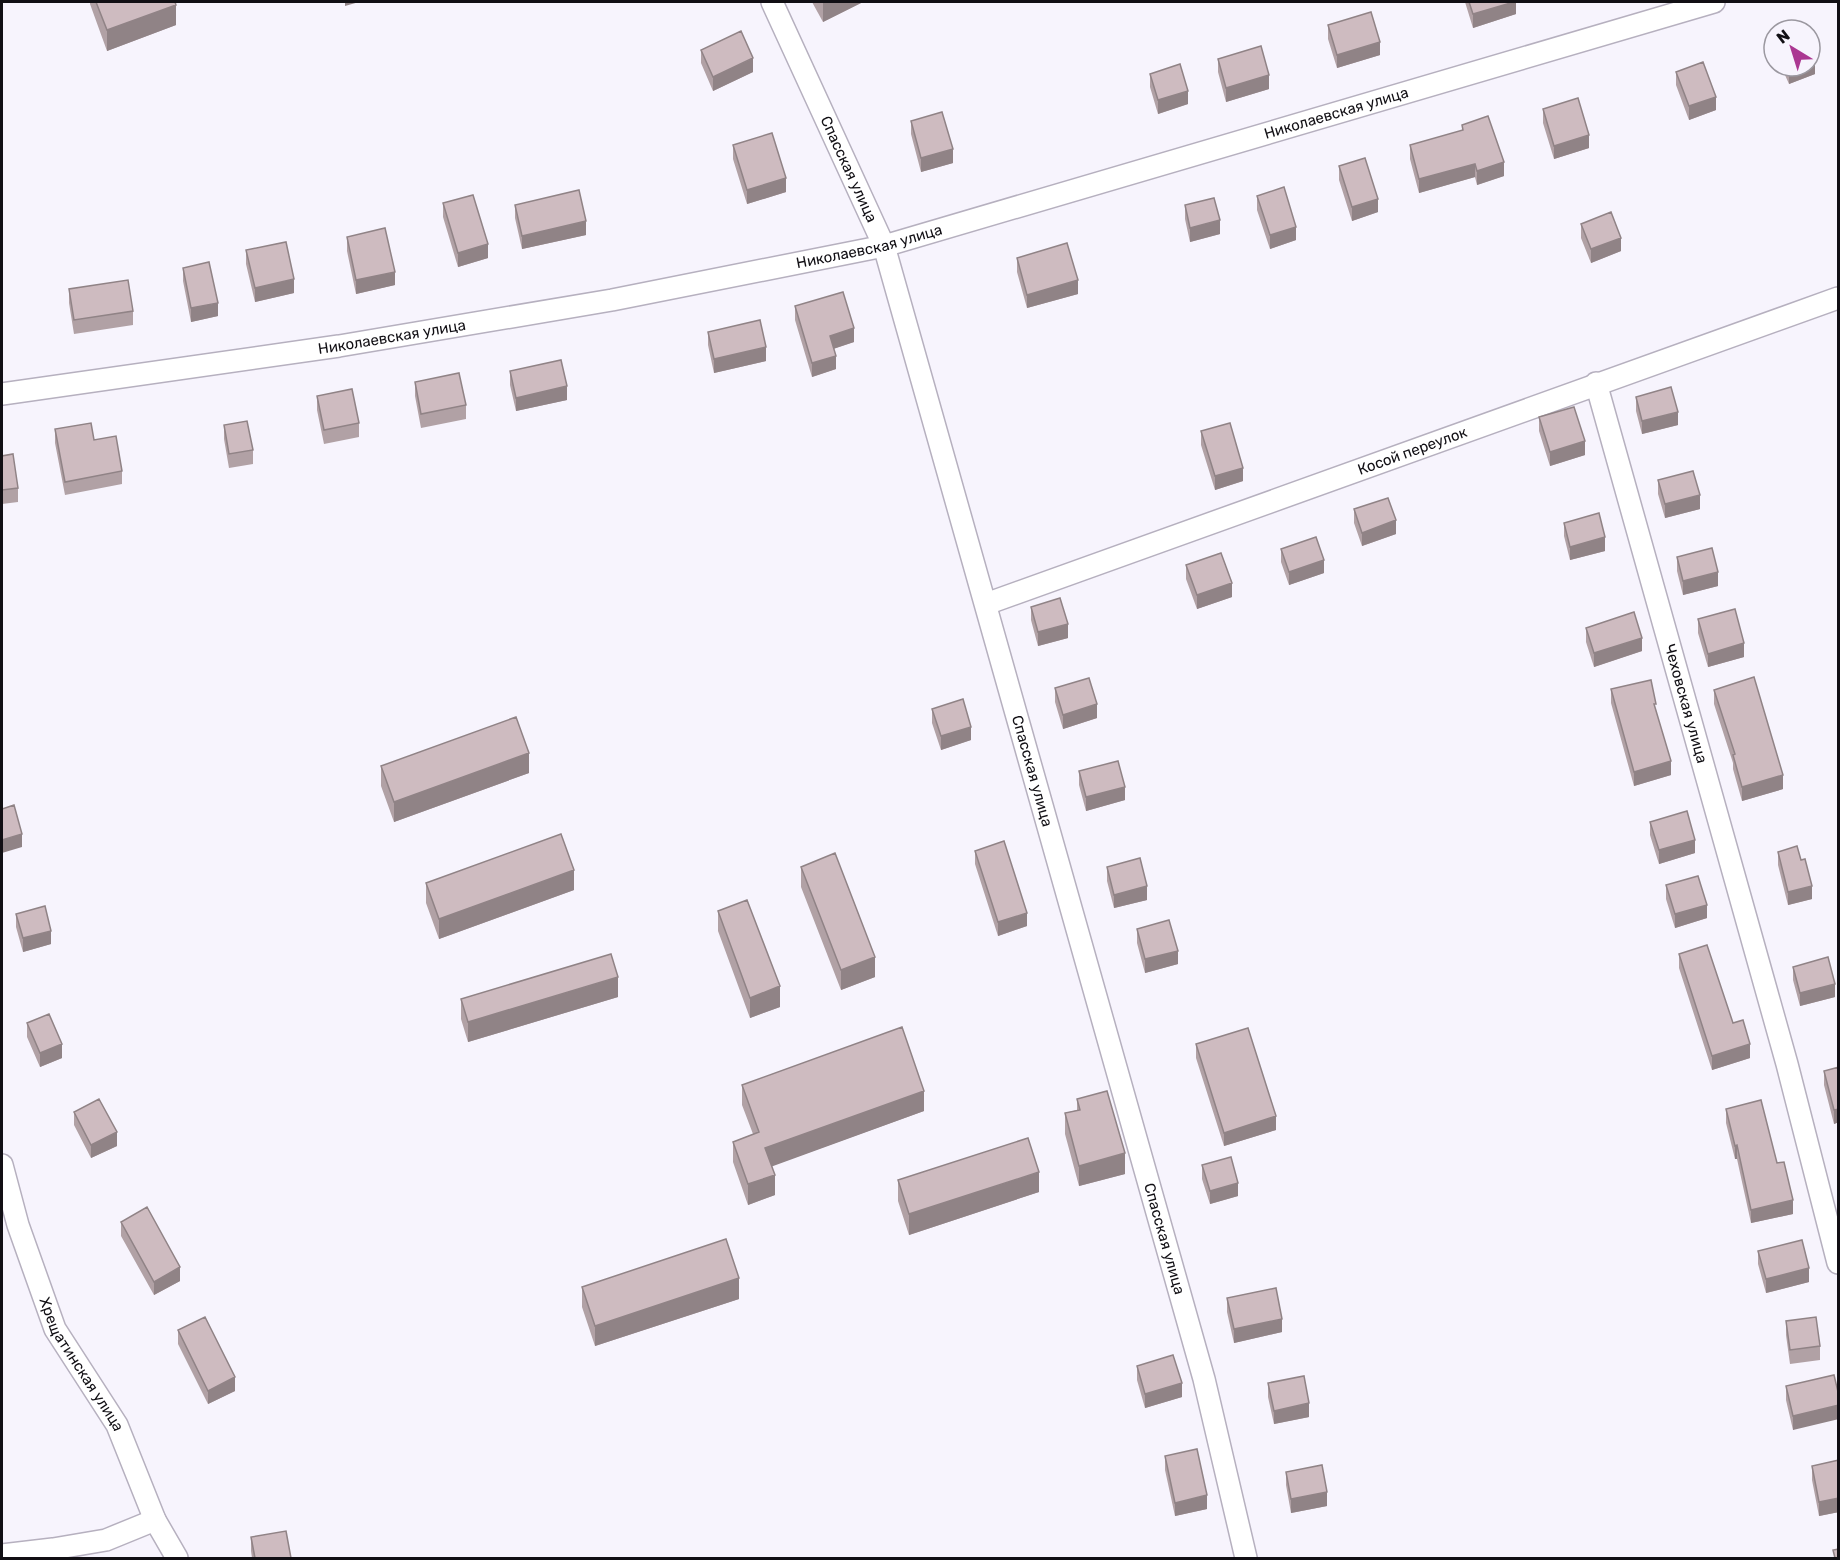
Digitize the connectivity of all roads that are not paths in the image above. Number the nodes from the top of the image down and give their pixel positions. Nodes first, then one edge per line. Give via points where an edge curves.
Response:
1 (772, 2) edge
2 (1714, 2) edge
3 (884, 246) junction
4 (1839, 298) edge
5 (1596, 383) junction
6 (2, 394) edge
7 (986, 604) junction
8 (2, 1165) edge
9 (1839, 1263) edge
10 (155, 1520) junction
11 (2, 1555) edge
12 (177, 1558) edge
13 (1246, 1558) edge

1 - 3 street, Спасская улица
2 - 3 street, Николаевская улица
3 - 6 street, Николаевская улица via 612,300 373,340
3 - 7 street, Спасская улица
4 - 5 street, Косой переулок
5 - 7 street, Косой переулок
5 - 9 street, Чеховская улица via 1776,1023
7 - 13 street, Спасская улица via 1204,1379
8 - 10 street, Хрещатинская улица via 18,1225 55,1329 117,1425
10 - 11 street via 106,1540
10 - 12 street, Хрещатинская улица

